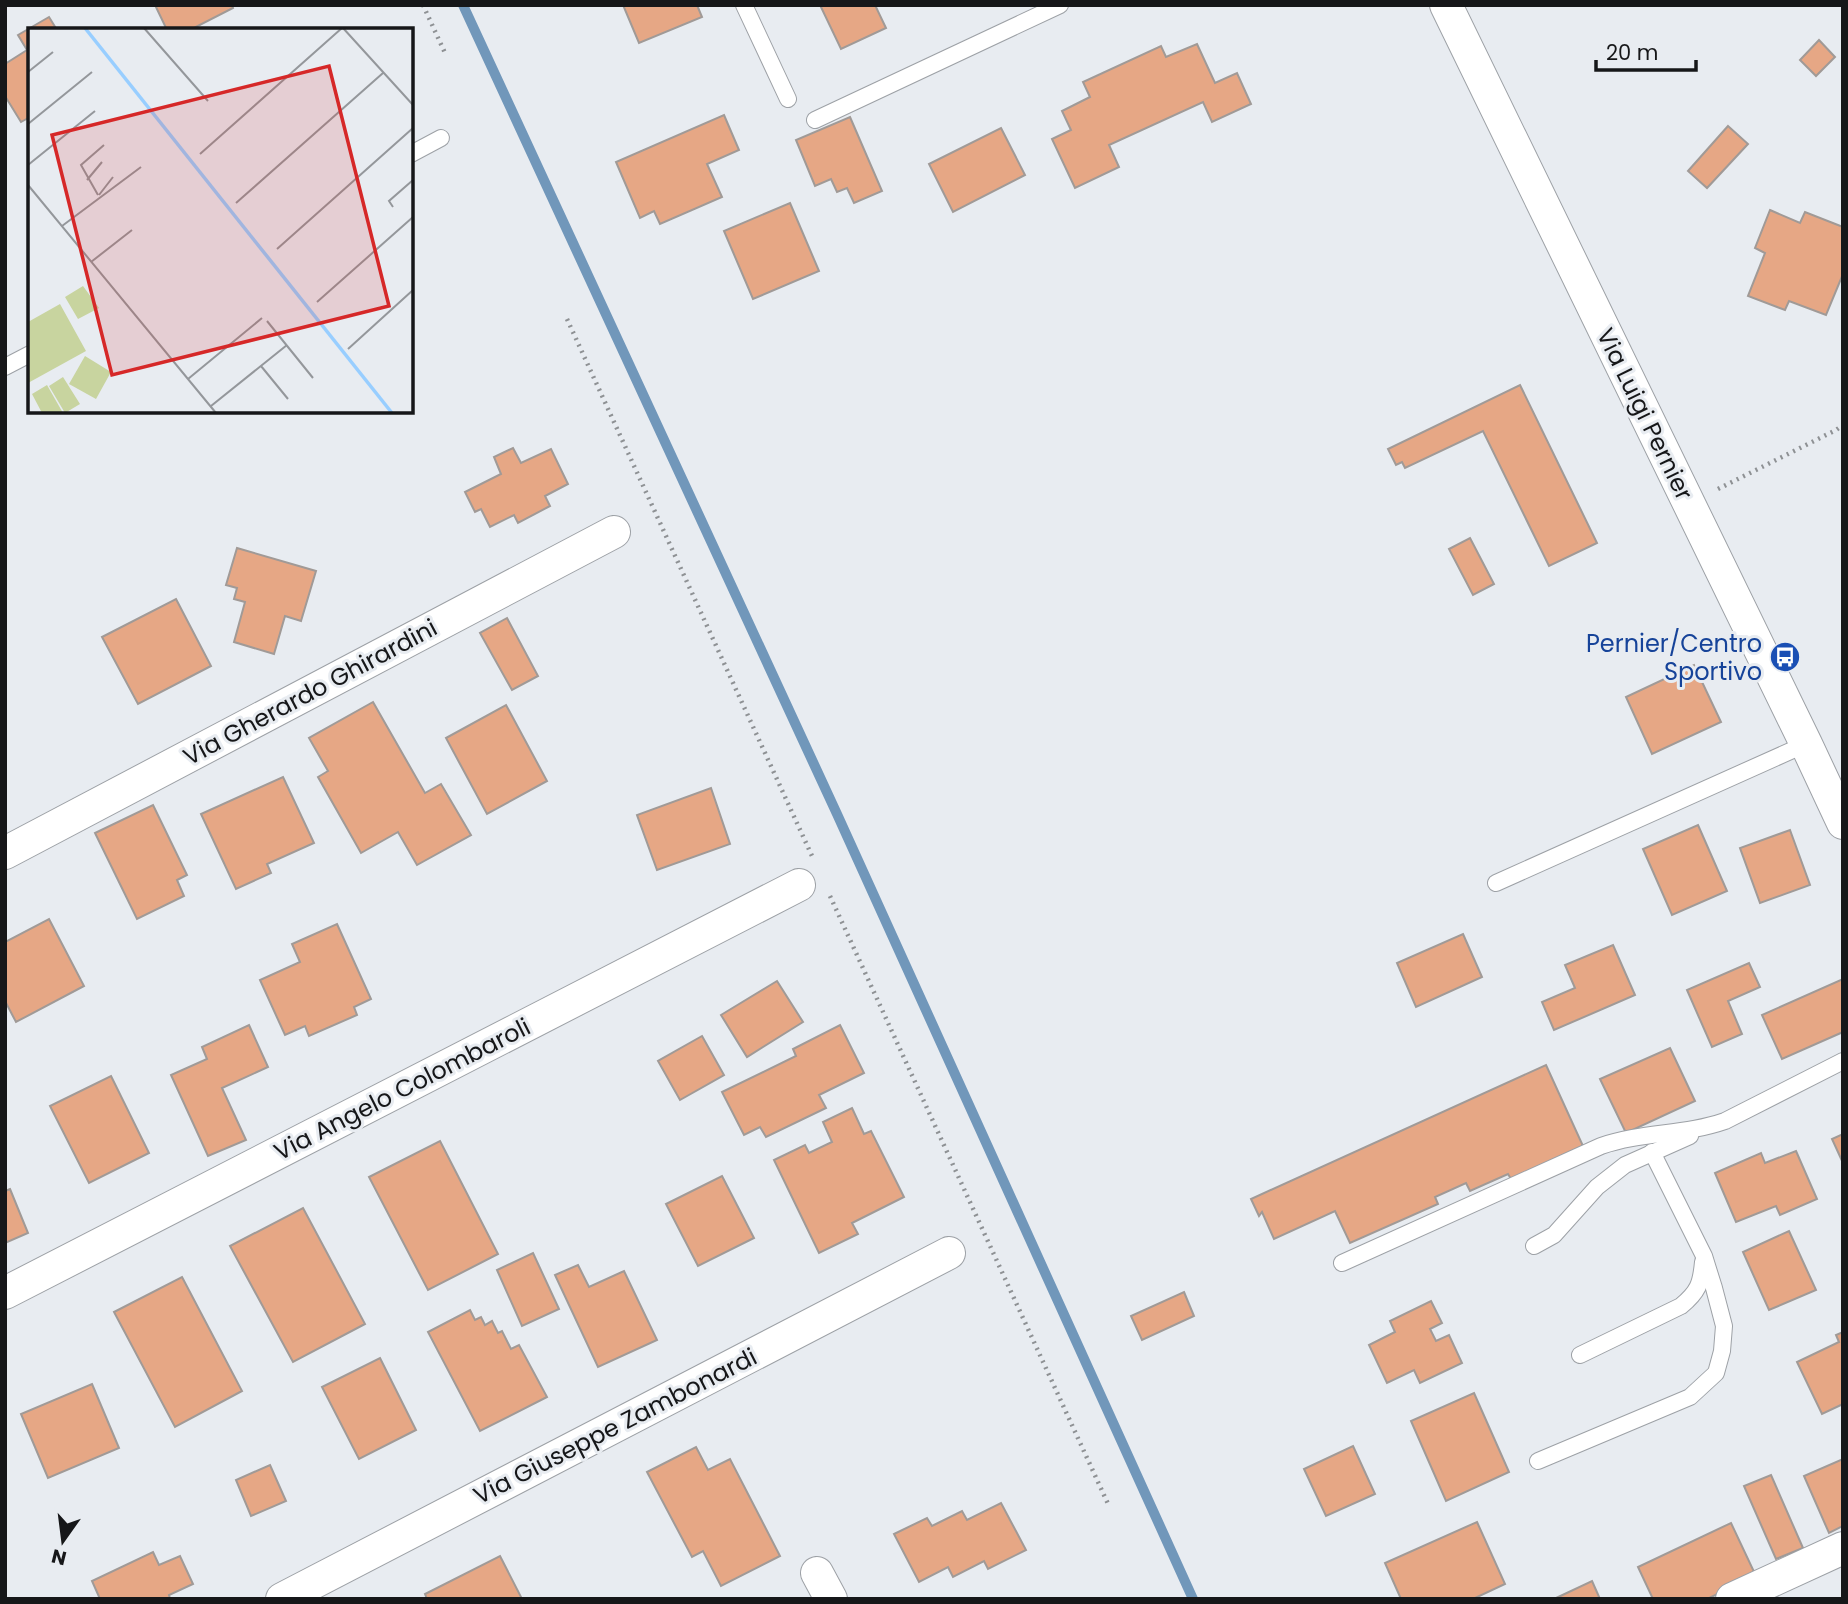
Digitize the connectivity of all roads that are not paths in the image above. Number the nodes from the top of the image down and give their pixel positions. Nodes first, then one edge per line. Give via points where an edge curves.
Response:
1 (744, 5) edge
2 (1060, 5) edge
3 (1446, 5) edge
4 (788, 99) dead end
5 (814, 120) dead end
6 (442, 138) dead end
7 (413, 153) edge
8 (28, 355) edge
9 (5, 367) edge
10 (614, 532) dead end
11 (1807, 744) junction
12 (1843, 823) edge
13 (5, 853) edge
14 (1496, 883) dead end
15 (799, 885) dead end
16 (1843, 1061) edge
17 (1725, 1121) junction
18 (1653, 1153) junction
19 (1534, 1246) dead end
20 (949, 1252) dead end
21 (1704, 1256) junction
22 (1342, 1263) dead end
23 (5, 1293) edge
24 (1580, 1354) dead end
25 (1538, 1461) dead end
26 (1843, 1548) edge
27 (282, 1599) edge
28 (1732, 1599) edge

1 - 4 lane
2 - 5 lane
3 - 11 street, Via Luigi Pernier
6 - 7 lane
8 - 9 lane
10 - 13 street, Via Gherardo Ghirardini
11 - 12 street, Via Luigi Pernier
11 - 14 lane
15 - 23 street, Via Angelo Colombaroli
16 - 17 lane
17 - 18 lane
17 - 22 lane via 1601,1146
18 - 19 lane via 1610,1176 1554,1235
18 - 21 lane
20 - 27 street, Via Giuseppe Zambonardi
21 - 24 lane via 1701,1281 1681,1307
21 - 25 lane via 1724,1326 1716,1373 1690,1397
26 - 28 street

